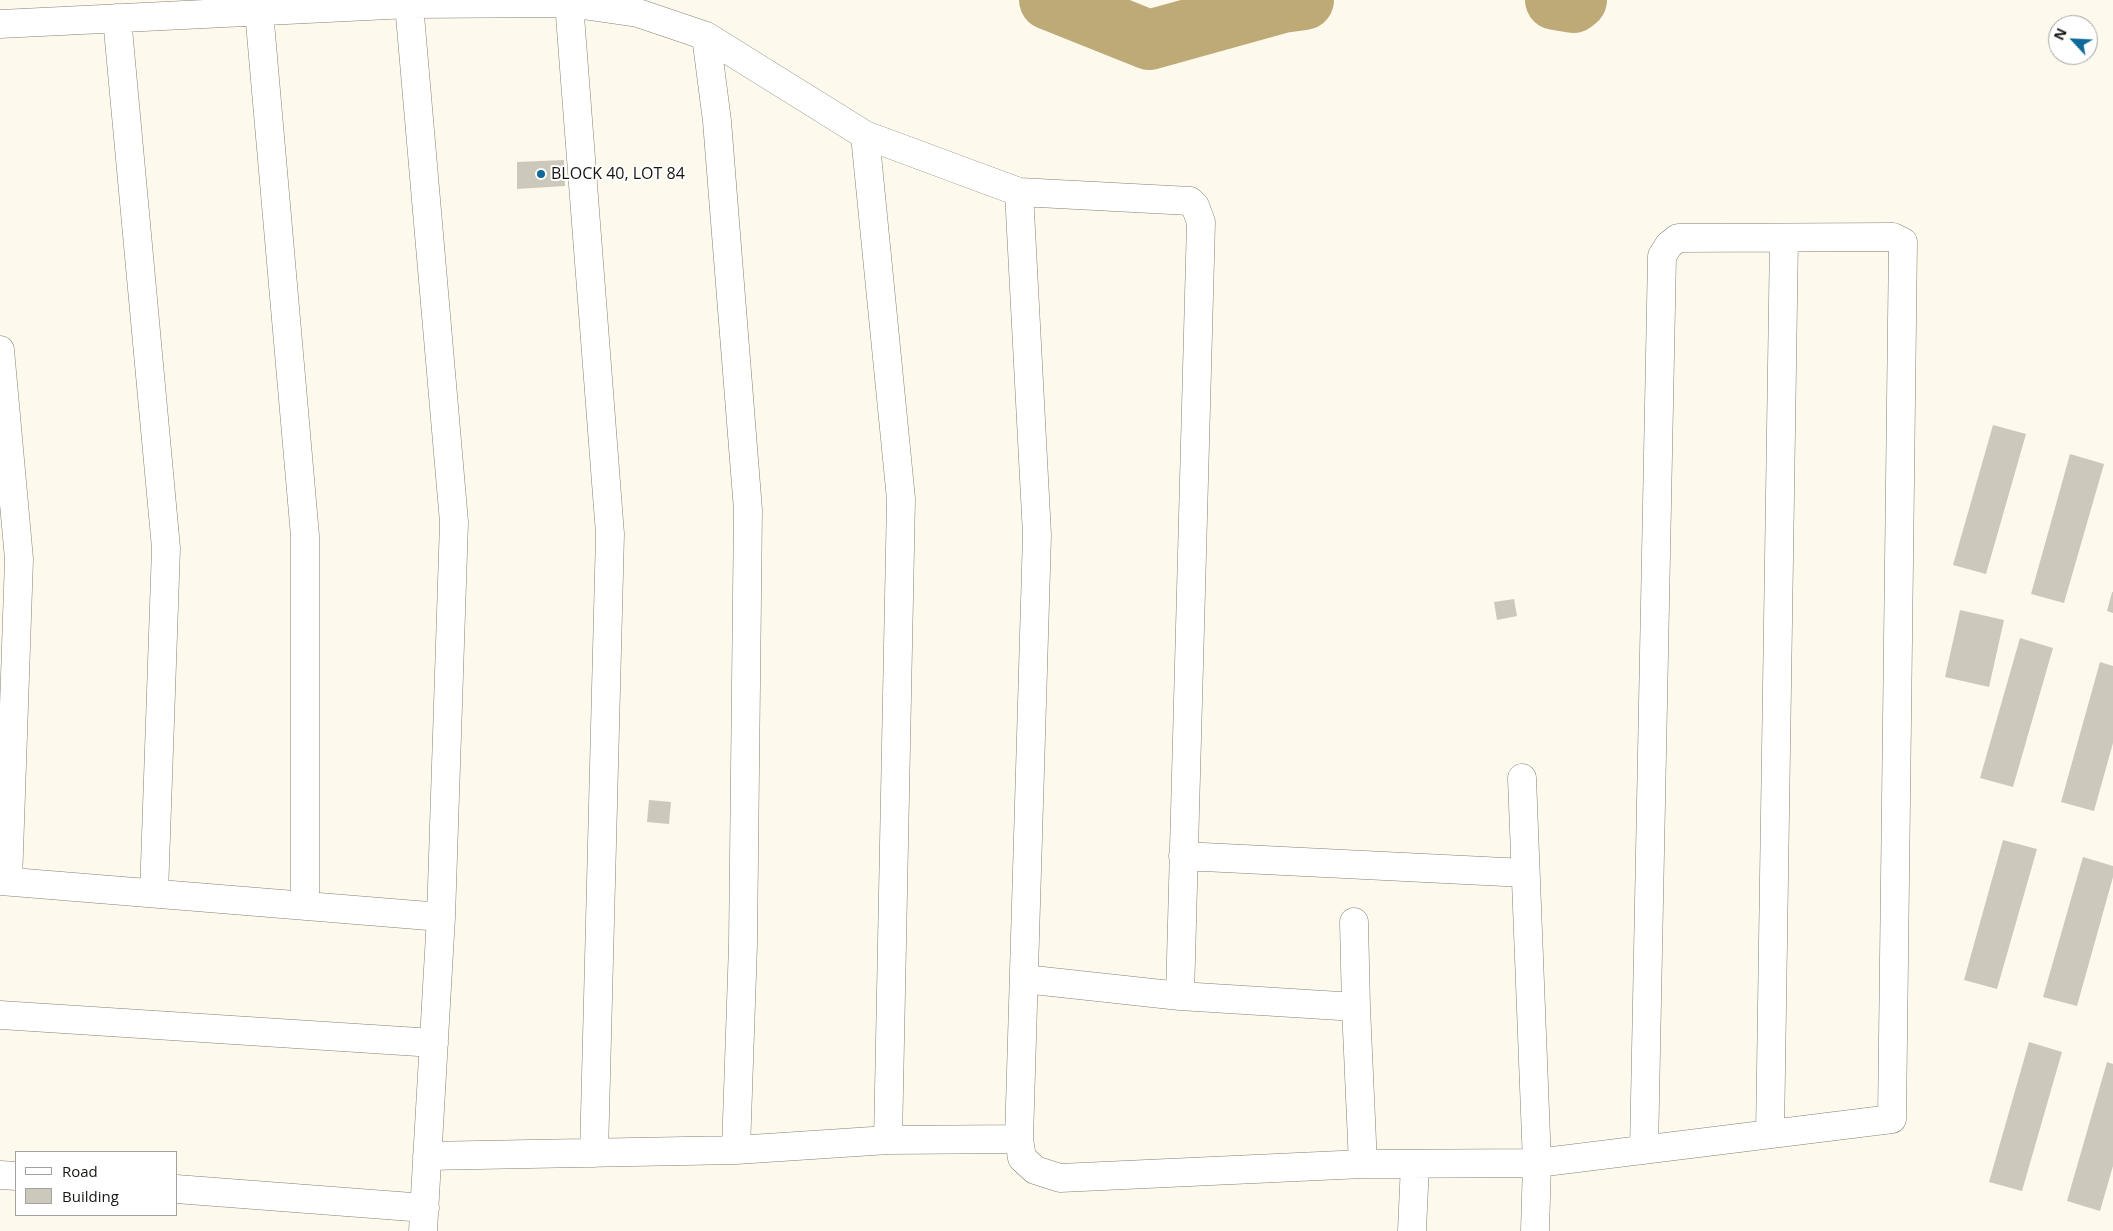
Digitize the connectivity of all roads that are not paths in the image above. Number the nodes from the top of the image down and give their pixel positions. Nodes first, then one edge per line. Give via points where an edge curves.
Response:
1 (569, 3) junction
2 (409, 4) junction
3 (259, 11) junction
4 (117, 18) junction
5 (0, 24) edge
6 (706, 36) junction
7 (865, 135) junction
8 (1019, 192) junction
9 (1784, 238) junction
10 (0, 350) edge
11 (1522, 778) dead end
12 (1183, 856) junction
13 (1525, 873) junction
14 (4, 881) edge
15 (154, 893) junction
16 (305, 905) junction
17 (441, 917) junction
18 (1354, 922) dead end
19 (1024, 979) junction
20 (1180, 996) junction
21 (1356, 1007) junction
22 (0, 1015) edge
23 (434, 1043) junction
24 (1770, 1134) junction
25 (888, 1140) junction
26 (1019, 1140) junction
27 (736, 1150) junction
28 (1644, 1150) junction
29 (594, 1153) junction
30 (427, 1156) junction
31 (1537, 1163) junction
32 (1363, 1164) junction
33 (1415, 1164) junction
34 (0, 1175) edge
35 (15, 1176) edge
36 (178, 1189) edge
37 (424, 1220) edge
38 (1412, 1231) edge
39 (1535, 1231) edge

1 - 2 street
1 - 6 street via 638,13
1 - 29 street via 610,534
2 - 3 street
2 - 17 street via 454,522
3 - 4 street
3 - 16 street via 305,536
4 - 5 street
4 - 15 street via 166,548
6 - 7 street
6 - 27 street via 717,121 748,510 743,944
7 - 8 street
7 - 25 street via 901,500
8 - 12 street via 1190,201 1201,222
8 - 19 street via 1038,536
9 - 24 street
9 - 24 street via 1893,237 1903,242 1892,1119
9 - 28 street via 1678,238 1662,256
10 - 14 street via 19,559
11 - 13 street
12 - 13 street
12 - 20 street
13 - 31 street
14 - 15 street
15 - 16 street
16 - 17 street
17 - 23 street
18 - 21 street
19 - 20 street
19 - 26 street
20 - 21 street
21 - 32 street
22 - 23 street
23 - 30 street
24 - 28 street
25 - 26 street
25 - 27 street
26 - 32 street via 1022,1158 1035,1170 1060,1178
27 - 29 street
28 - 31 street
29 - 30 street
30 - 37 street
31 - 33 street
31 - 39 street
32 - 33 street
33 - 38 street
34 - 35 street
36 - 37 street

